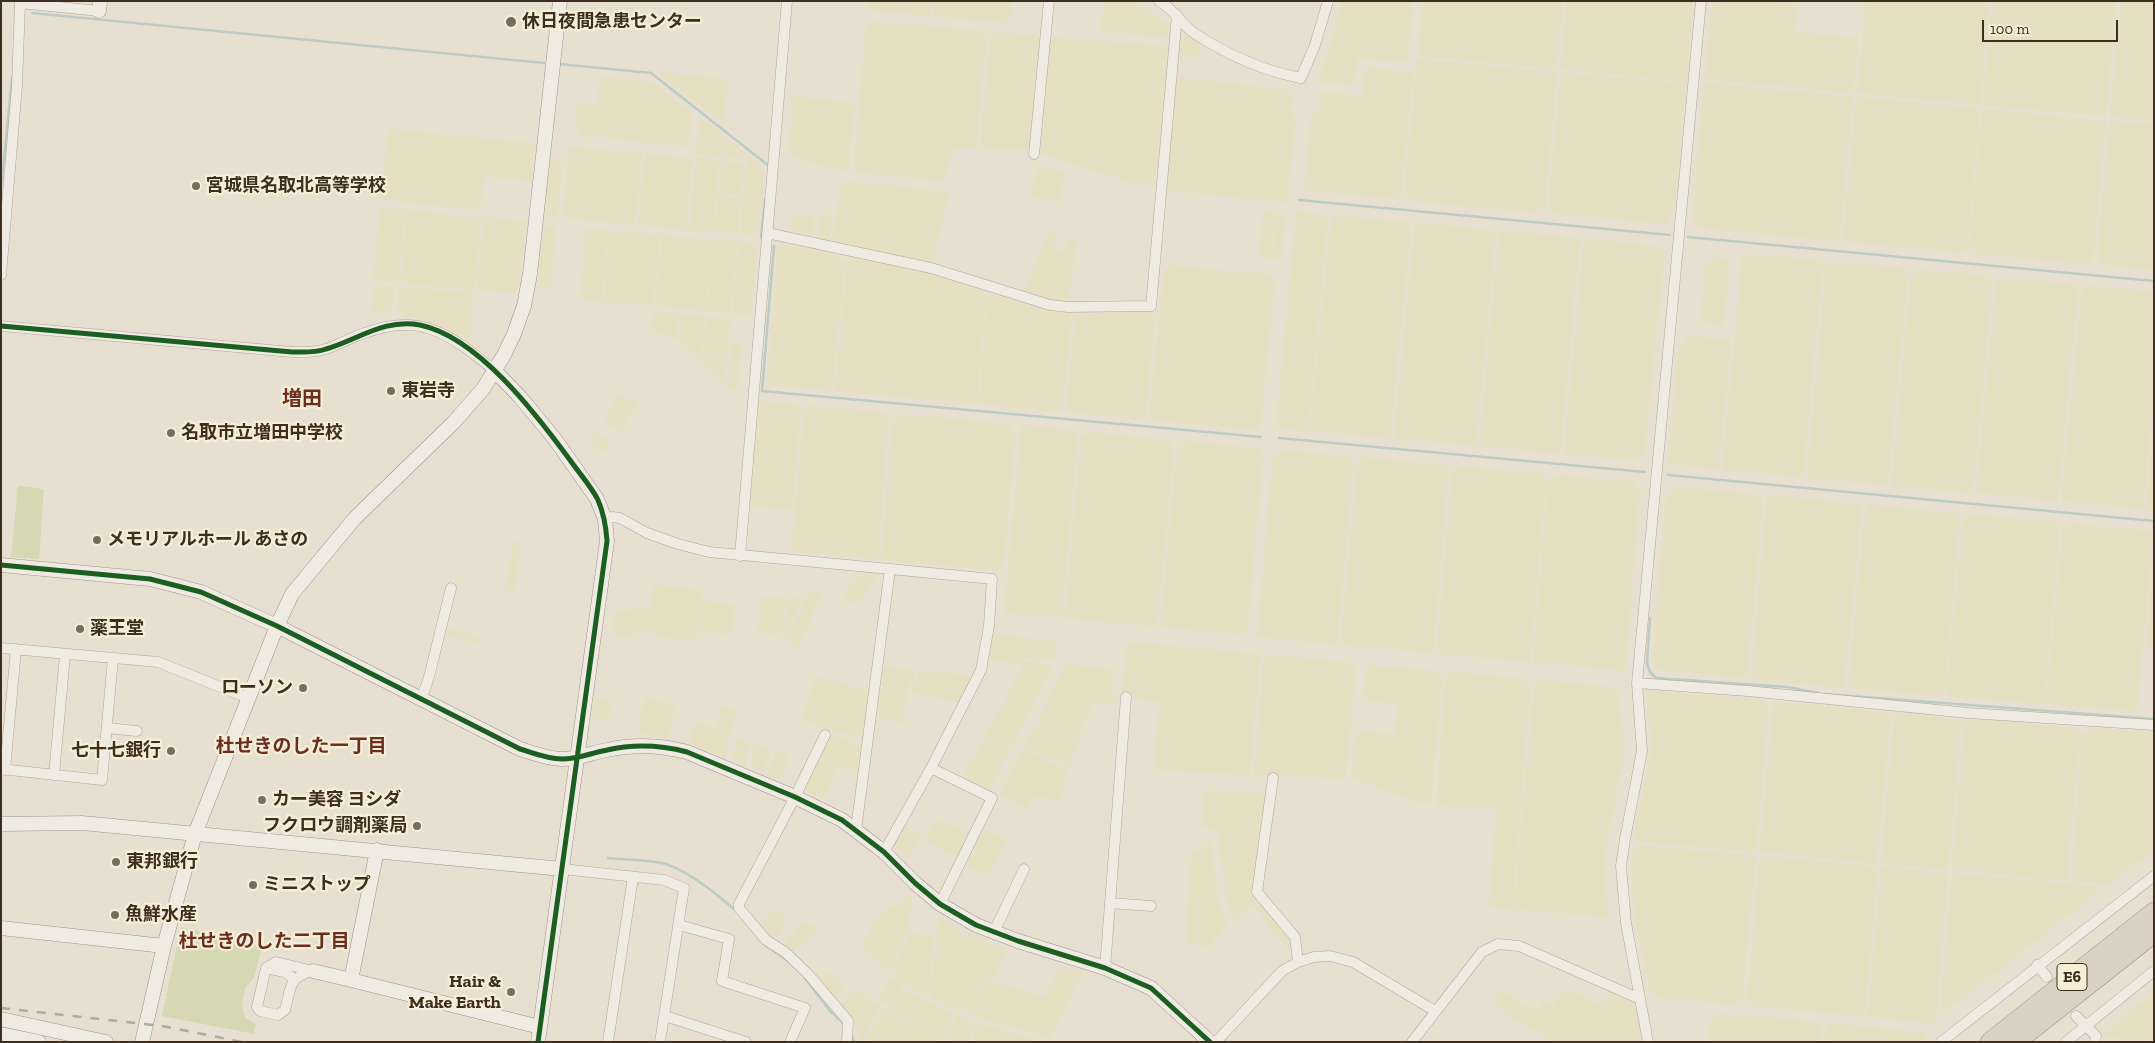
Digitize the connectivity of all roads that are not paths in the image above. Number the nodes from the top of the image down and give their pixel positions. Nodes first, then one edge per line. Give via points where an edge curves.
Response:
1 (560, 1) edge
2 (787, 1) edge
3 (1049, 1) edge
4 (1160, 1) edge
5 (1328, 1) edge
6 (1701, 1) edge
7 (99, 6) edge
8 (1177, 15) junction
9 (1034, 154) dead end
10 (767, 234) junction
11 (1, 274) edge
12 (1, 326) edge
13 (494, 370) junction
14 (605, 519) junction
15 (740, 556) junction
16 (1, 565) edge
17 (890, 569) junction
18 (451, 588) dead end
19 (276, 626) junction
20 (1, 648) edge
21 (16, 649) junction
22 (65, 655) junction
23 (113, 658) junction
24 (1637, 683) junction
25 (1126, 697) dead end
26 (248, 698) junction
27 (421, 700) junction
28 (2154, 725) edge
29 (107, 728) junction
30 (137, 731) dead end
31 (825, 735) dead end
32 (578, 758) junction
33 (931, 768) junction
34 (3, 770) edge
35 (54, 775) junction
36 (1273, 778) dead end
37 (795, 797) junction
38 (1, 824) edge
39 (856, 830) junction
40 (195, 834) junction
41 (377, 850) junction
42 (884, 852) junction
43 (562, 869) junction
44 (1024, 869) dead end
45 (2154, 876) edge
46 (633, 877) junction
47 (1110, 903) junction
48 (940, 904) junction
49 (1151, 906) dead end
50 (2154, 912) edge
51 (679, 925) junction
52 (1, 928) edge
53 (994, 932) junction
54 (2154, 933) edge
55 (164, 946) junction
56 (1298, 962) junction
57 (2038, 966) junction
58 (266, 968) junction
59 (1105, 968) junction
60 (313, 971) junction
61 (2154, 971) edge
62 (2047, 977) dead end
63 (294, 980) junction
64 (351, 980) junction
65 (1640, 999) junction
66 (1435, 1011) junction
67 (665, 1016) junction
68 (2076, 1016) dead end
69 (1, 1019) edge
70 (540, 1027) junction
71 (2085, 1027) junction
72 (1, 1034) edge
73 (39, 1042) edge
74 (106, 1042) edge
75 (142, 1042) edge
76 (538, 1042) edge
77 (608, 1042) edge
78 (660, 1042) edge
79 (746, 1042) edge
80 (790, 1042) edge
81 (847, 1042) edge
82 (1210, 1042) edge
83 (1216, 1042) edge
84 (1412, 1042) edge
85 (1648, 1042) edge
86 (1940, 1042) edge
87 (1990, 1042) edge
88 (2016, 1042) edge
89 (2066, 1042) edge
90 (2095, 1042) edge

1 - 13 street via 527,291 514,334
2 - 10 street
3 - 9 street
4 - 8 street
5 - 8 street via 1301,78 1278,73 1227,51 1192,32
6 - 24 street
7 - 11 street via 20,3
8 - 10 street via 1151,306 1050,305 931,268
10 - 15 street
12 - 13 street via 292,352 325,349 376,328 420,325 464,346
13 - 14 street via 554,438 597,499
13 - 19 street via 483,389 453,423 355,518 292,594
14 - 15 street via 620,518 647,533 678,544
14 - 32 street via 606,557
15 - 17 street
16 - 19 street via 169,583 201,592
17 - 33 street via 992,579 989,626 981,670
17 - 39 street
18 - 27 street
19 - 26 street
19 - 27 street
20 - 21 street
21 - 22 street
21 - 34 street
22 - 23 street
22 - 35 street
23 - 26 street via 158,662
23 - 29 street
24 - 28 street via 1968,713
24 - 65 street via 1642,751 1621,866 1626,923
25 - 47 street
26 - 40 street
27 - 32 street via 520,749 557,758
29 - 30 street
29 - 35 street via 102,780
31 - 37 street
32 - 37 street via 628,746 669,747
32 - 43 street
33 - 42 street
33 - 48 street via 992,798
34 - 35 street
36 - 56 street via 1257,892 1296,937
37 - 39 street
37 - 81 street via 739,908 766,940 785,952 809,975 848,1021
38 - 40 street via 82,823
39 - 42 street
40 - 41 street
40 - 55 street
41 - 43 street
41 - 64 street
42 - 48 street
43 - 46 street
43 - 70 street
44 - 53 street
45 - 57 street
46 - 51 street via 664,880 684,888
46 - 77 street
47 - 49 street
47 - 59 street
48 - 53 street
50 - 87 highway, E6
51 - 67 street
51 - 80 street via 729,939 722,980 805,1008
52 - 55 street
53 - 59 street
54 - 88 highway, E6
55 - 75 street
56 - 66 street via 1330,956 1353,962
56 - 83 street via 1282,972
57 - 62 street
57 - 86 street
58 - 60 street via 276,962
58 - 63 street via 285,972
58 - 63 street via 257,1003 260,1011 283,1014
59 - 82 street via 1150,988
60 - 63 street
60 - 64 street
61 - 71 street
64 - 70 street
65 - 66 street via 1520,946 1505,944 1482,952
65 - 85 street
66 - 84 street
67 - 78 street
67 - 79 street
68 - 71 street
69 - 74 street
70 - 76 street
71 - 89 street
71 - 90 street via 2096,1036
72 - 73 street

